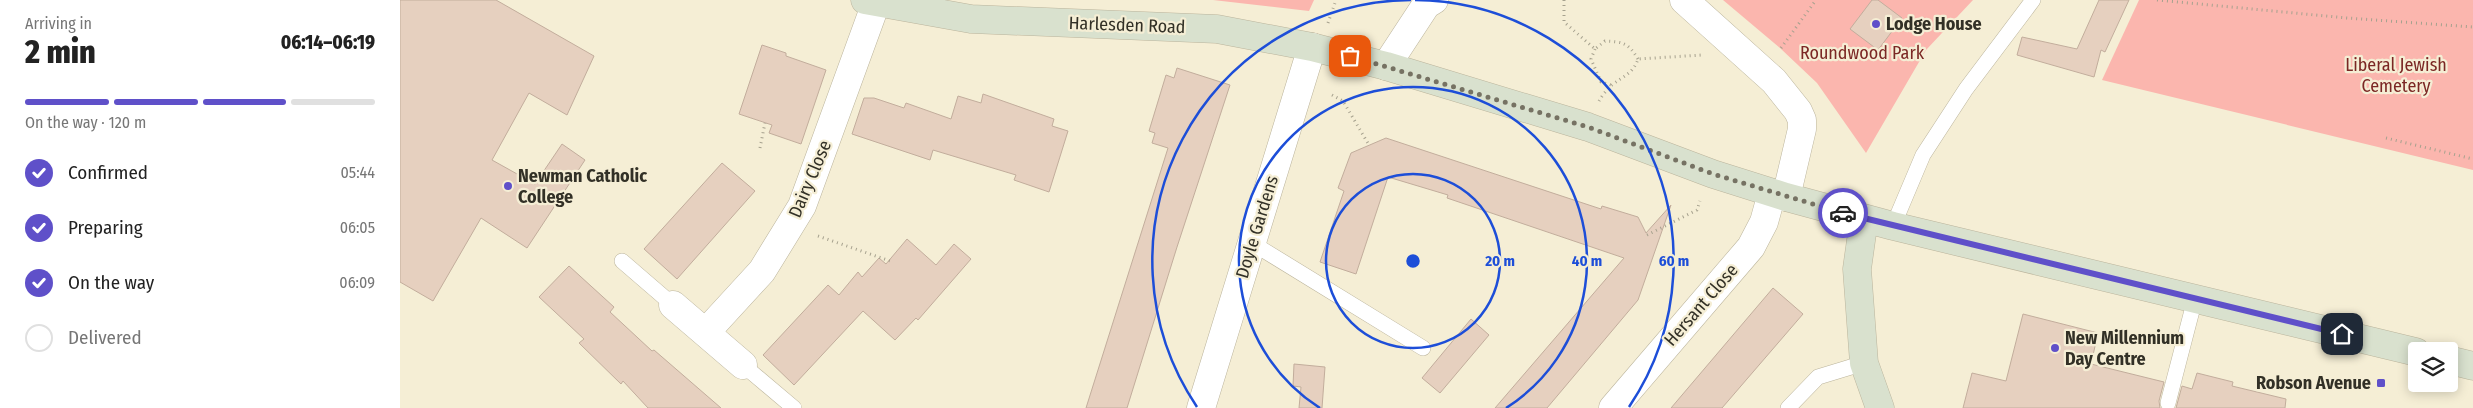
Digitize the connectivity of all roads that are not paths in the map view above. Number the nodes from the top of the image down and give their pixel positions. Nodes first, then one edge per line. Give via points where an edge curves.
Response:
1 (1434, 0) edge
2 (1684, 0) edge
3 (2033, 0) edge
4 (871, 2) edge
5 (1312, 47) junction
6 (1386, 66) junction
7 (1779, 195) junction
8 (1864, 219) junction
9 (1894, 226) junction
10 (1252, 244) junction
11 (622, 261) dead end
12 (2195, 299) junction
13 (673, 305) joint
14 (706, 332) junction
15 (1423, 348) dead end
16 (2408, 350) edge
17 (2458, 362) edge
18 (1864, 363) junction
19 (743, 365) joint
20 (2473, 366) edge
21 (2168, 403) dead end
22 (794, 408) edge
23 (1201, 408) edge
24 (1613, 408) edge
25 (1788, 408) edge
26 (1880, 408) edge

1 - 6 street via 1426,5
2 - 7 street via 1762,70 1788,97 1802,120 1802,129
3 - 9 lane via 1966,89 1923,155
4 - 5 street, Harlesden Road via 971,19 1217,29
4 - 14 street, Dairy Close via 808,189 790,226 762,271
5 - 6 street, Harlesden Road
5 - 10 street, Doyle Gardens
6 - 7 street, Harlesden Road via 1588,127
7 - 8 street, Harlesden Road
7 - 24 street, Hersant Close via 1751,247
8 - 9 street
8 - 18 street via 1857,269
9 - 12 street
10 - 15 lane
10 - 23 street, Doyle Gardens
11 - 13 lane
12 - 16 street
12 - 21 lane
13 - 14 street
14 - 19 street
17 - 20 street
18 - 25 lane via 1818,377
18 - 26 street
19 - 22 lane

